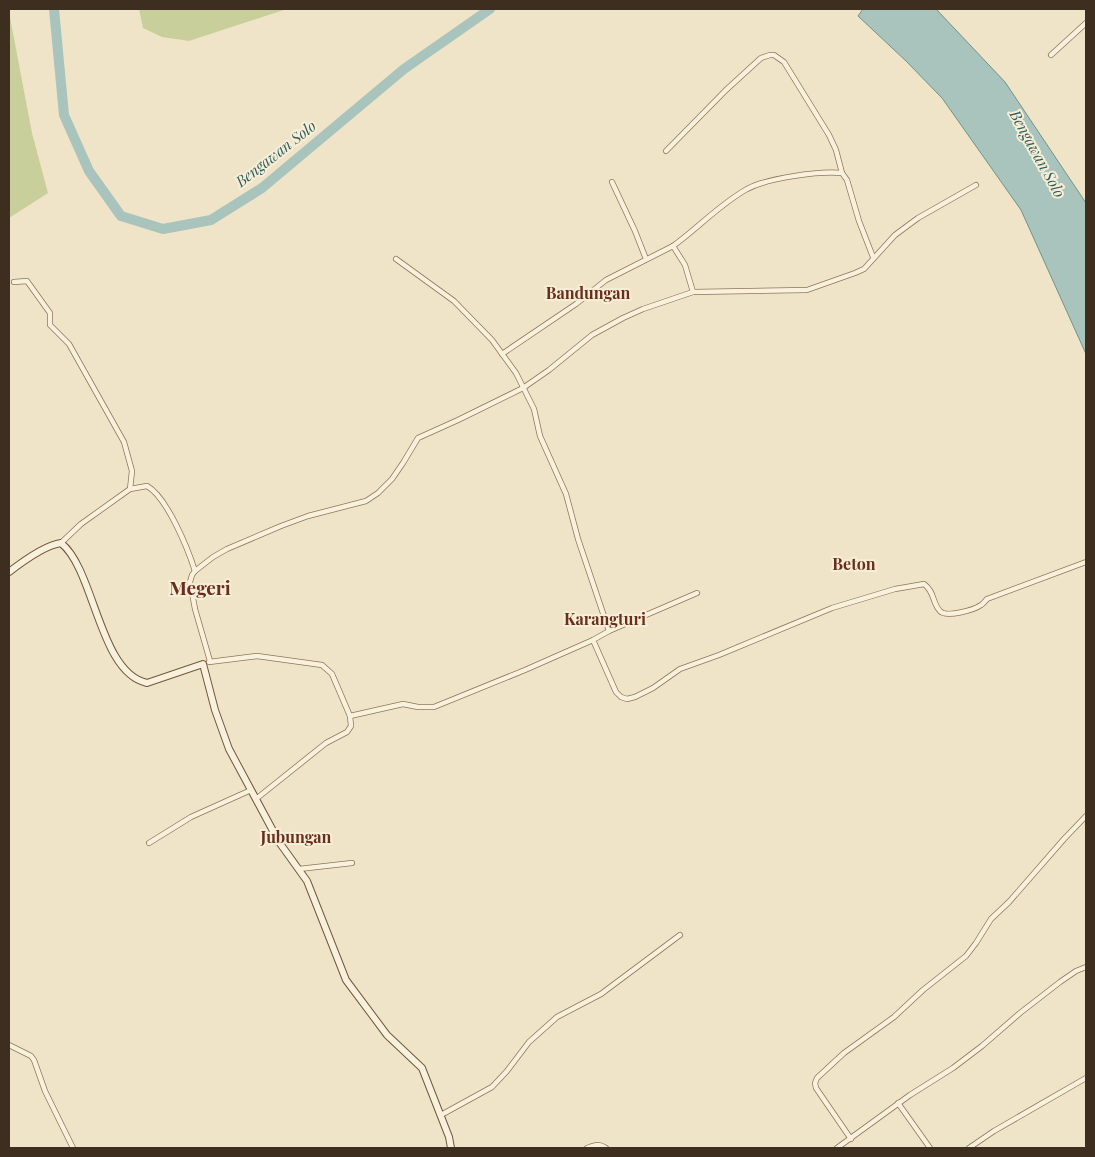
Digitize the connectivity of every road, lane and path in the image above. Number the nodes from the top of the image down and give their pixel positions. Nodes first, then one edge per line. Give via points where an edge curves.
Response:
1 (1086, 22) edge
2 (1051, 55) dead end
3 (666, 151) dead end
4 (842, 173) junction
5 (612, 182) dead end
6 (976, 185) dead end
7 (673, 246) junction
8 (873, 257) junction
9 (396, 259) dead end
10 (646, 259) junction
11 (14, 282) dead end
12 (693, 292) junction
13 (502, 354) junction
14 (523, 388) junction
15 (130, 489) junction
16 (61, 543) junction
17 (1086, 562) edge
18 (195, 571) junction
19 (9, 572) edge
20 (698, 593) dead end
21 (609, 631) junction
22 (593, 640) junction
23 (207, 663) junction
24 (350, 716) junction
25 (251, 790) junction
26 (256, 799) junction
27 (1086, 816) edge
28 (149, 843) dead end
29 (352, 863) dead end
30 (299, 869) junction
31 (680, 935) dead end
32 (1086, 967) edge
33 (9, 1045) edge
34 (1086, 1078) edge
35 (898, 1103) junction
36 (441, 1115) junction
37 (851, 1139) junction
38 (73, 1148) edge
39 (451, 1148) edge
40 (587, 1148) edge
41 (606, 1148) edge
42 (837, 1148) edge
43 (930, 1148) edge
44 (969, 1148) edge

1 - 2 street
3 - 4 street via 747,71 765,56 774,55 784,62 829,135
4 - 7 street via 816,173 754,186
4 - 8 street
5 - 10 street
6 - 8 street via 918,218
7 - 10 street
7 - 12 street via 685,265
8 - 12 street via 864,269 807,290
9 - 13 street via 454,301
10 - 13 street via 606,280
11 - 15 street via 27,281 44,303 51,316 50,324 69,344 121,435 131,462
12 - 14 street via 643,309 592,335
13 - 14 street
14 - 18 street via 418,438 392,479 378,494 259,535 227,549
14 - 21 street via 534,408 540,436 566,494
15 - 16 street via 81,524
15 - 18 street via 147,486 159,497 181,535
16 - 19 street via 50,546
16 - 23 street via 72,556 104,633 130,675 139,682 147,683
17 - 22 street via 960,612 941,613 931,592 922,584 895,589 832,608 680,670 653,688 627,699 616,692
18 - 23 street via 190,582
20 - 21 street
21 - 22 street
22 - 24 street via 434,707 403,704
23 - 24 street via 257,656 322,665 332,674
23 - 25 street via 215,710 229,749
24 - 26 street via 350,730 326,744
25 - 26 street
25 - 28 street via 191,817
26 - 30 street
27 - 37 street via 991,918 966,956 817,1078 816,1088
29 - 30 street
30 - 36 street via 350,987 393,1043 422,1068
31 - 36 street via 601,994 557,1017 529,1042 492,1087
32 - 35 street via 1060,982 953,1068
33 - 38 street via 34,1060 45,1091
34 - 44 street
35 - 37 street
35 - 43 street
36 - 39 street
37 - 42 street
40 - 41 street via 596,1145

